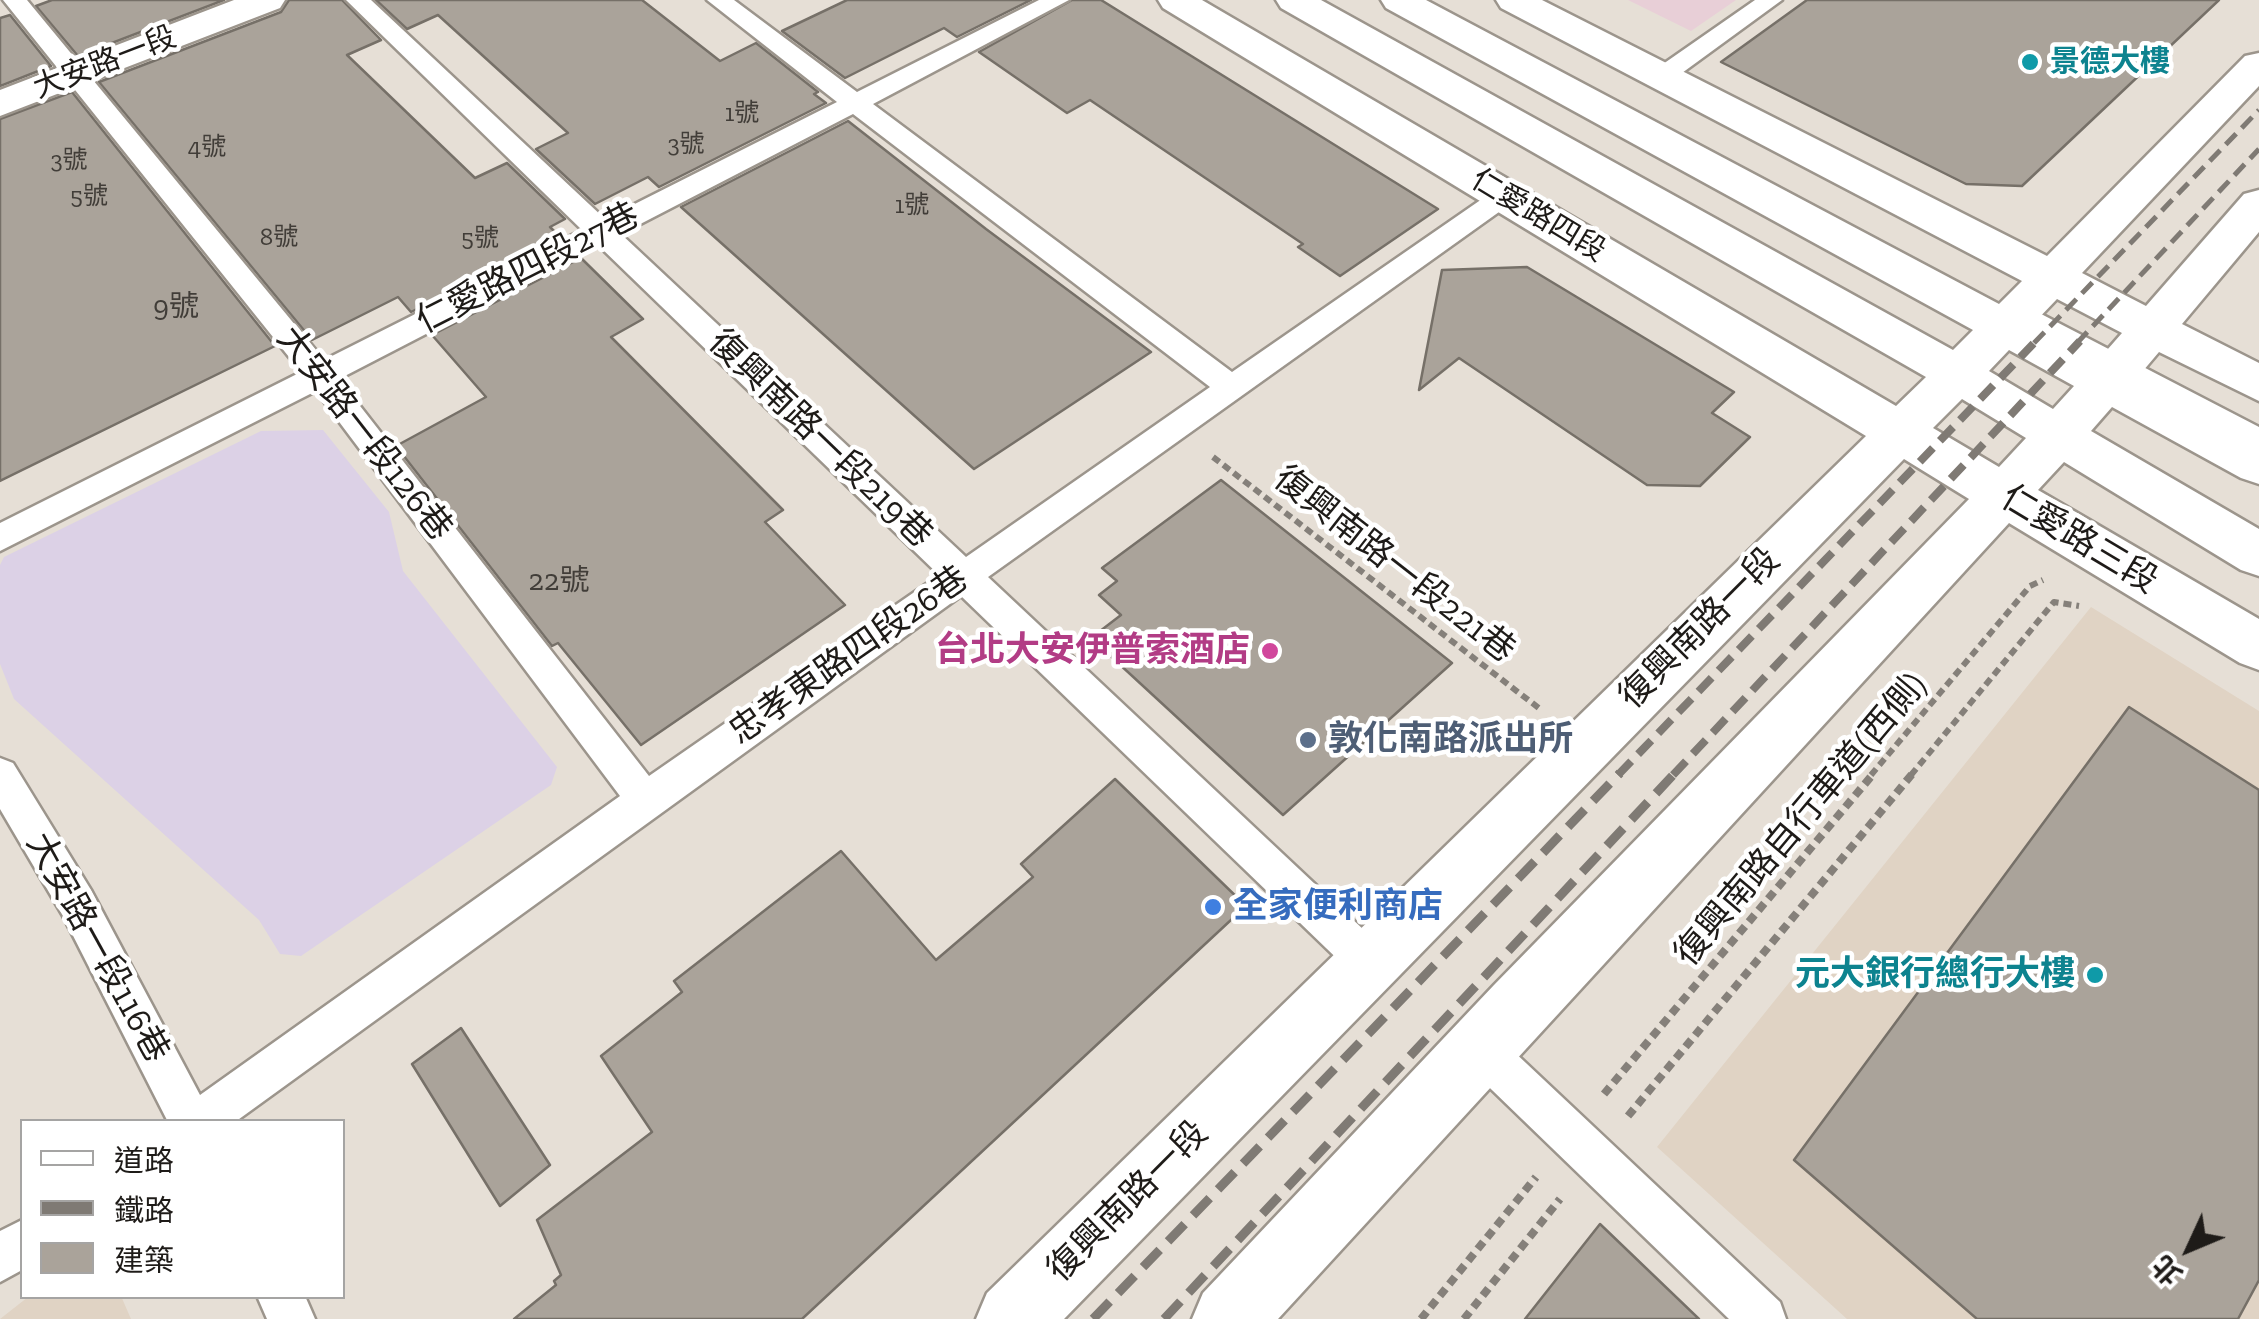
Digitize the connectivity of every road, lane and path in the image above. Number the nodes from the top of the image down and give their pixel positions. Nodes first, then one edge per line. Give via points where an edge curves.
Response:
1 (15, 0) edge
2 (267, 0) edge
3 (358, 0) edge
4 (719, 0) edge
5 (1057, 0) edge
6 (1176, 0) edge
7 (1294, 0) edge
8 (1399, 0) edge
9 (1514, 0) edge
10 (1770, 0) edge
11 (2259, 64) edge
12 (74, 75) junction
13 (1662, 76) junction
14 (856, 102) junction
15 (0, 104) edge
16 (1504, 196) junction
17 (2259, 204) edge
18 (602, 232) junction
19 (2052, 277) junction
20 (2011, 319) junction
21 (2153, 330) junction
22 (1956, 374) junction
23 (2113, 374) junction
24 (320, 375) junction
25 (2259, 384) edge
26 (1231, 388) junction
27 (1174, 428) junction
28 (1899, 432) junction
29 (2058, 436) junction
30 (2259, 441) edge
31 (2259, 465) edge
32 (2004, 495) junction
33 (0, 538) edge
34 (2089, 546) junction
35 (2259, 555) edge
36 (964, 576) junction
37 (2088, 607) dead end
38 (2259, 647) edge
39 (1584, 742) junction
40 (0, 775) edge
41 (645, 800) junction
42 (1368, 961) junction
43 (1478, 1046) junction
44 (193, 1119) edge
45 (199, 1119) edge
46 (1581, 1148) junction
47 (1012, 1319) edge
48 (1229, 1319) edge
49 (1420, 1319) edge
50 (1464, 1319) edge
51 (1763, 1319) edge

1 - 12 lane, 大安路一段126巷
2 - 12 main road, 大安路一段
3 - 18 lane, 復興南路一段219巷
4 - 14 lane
5 - 14 lane, 仁愛路四段27巷
6 - 16 main road, 仁愛路四段
7 - 22 main road, 仁愛路四段
8 - 20 main road
9 - 13 main road
10 - 13 lane
11 - 19 main road, 復興南路一段
12 - 15 main road, 大安路一段
12 - 24 lane, 大安路一段126巷
13 - 19 main road
14 - 18 lane, 仁愛路四段27巷
14 - 26 lane
16 - 26 lane, 忠孝東路四段26巷
16 - 28 main road, 仁愛路四段
17 - 21 main road
18 - 24 lane, 仁愛路四段27巷
18 - 36 lane, 復興南路一段219巷
19 - 20 main road, 復興南路一段
19 - 21 main road
20 - 22 main road, 復興南路一段
20 - 23 main road
21 - 23 main road
21 - 25 main road
22 - 28 main road, 復興南路一段
22 - 29 main road
23 - 29 main road
23 - 30 lane
23 - 31 main road
24 - 33 lane, 仁愛路四段27巷
24 - 41 lane, 大安路一段126巷
26 - 27 lane, 忠孝東路四段26巷
27 - 36 lane, 忠孝東路四段26巷
27 - 39 path, 復興南路一段221巷
28 - 32 main road, 仁愛路三段
28 - 39 main road, 復興南路一段
29 - 32 main road
29 - 35 main road
32 - 34 main road, 仁愛路三段
32 - 43 main road
34 - 38 main road, 仁愛路三段
34 - 46 path, 復興南路自行車道(西側) via 2072,568 2030,586
36 - 41 lane, 忠孝東路四段26巷
36 - 42 lane, 復興南路一段219巷
37 - 46 path via 2054,602
39 - 42 main road, 復興南路一段
40 - 44 lane, 大安路一段116巷
41 - 45 lane, 忠孝東路四段26巷
42 - 47 main road, 復興南路一段
43 - 46 lane
43 - 48 main road
46 - 49 path, 復興南路自行車道(西側)
46 - 50 path
46 - 51 lane

